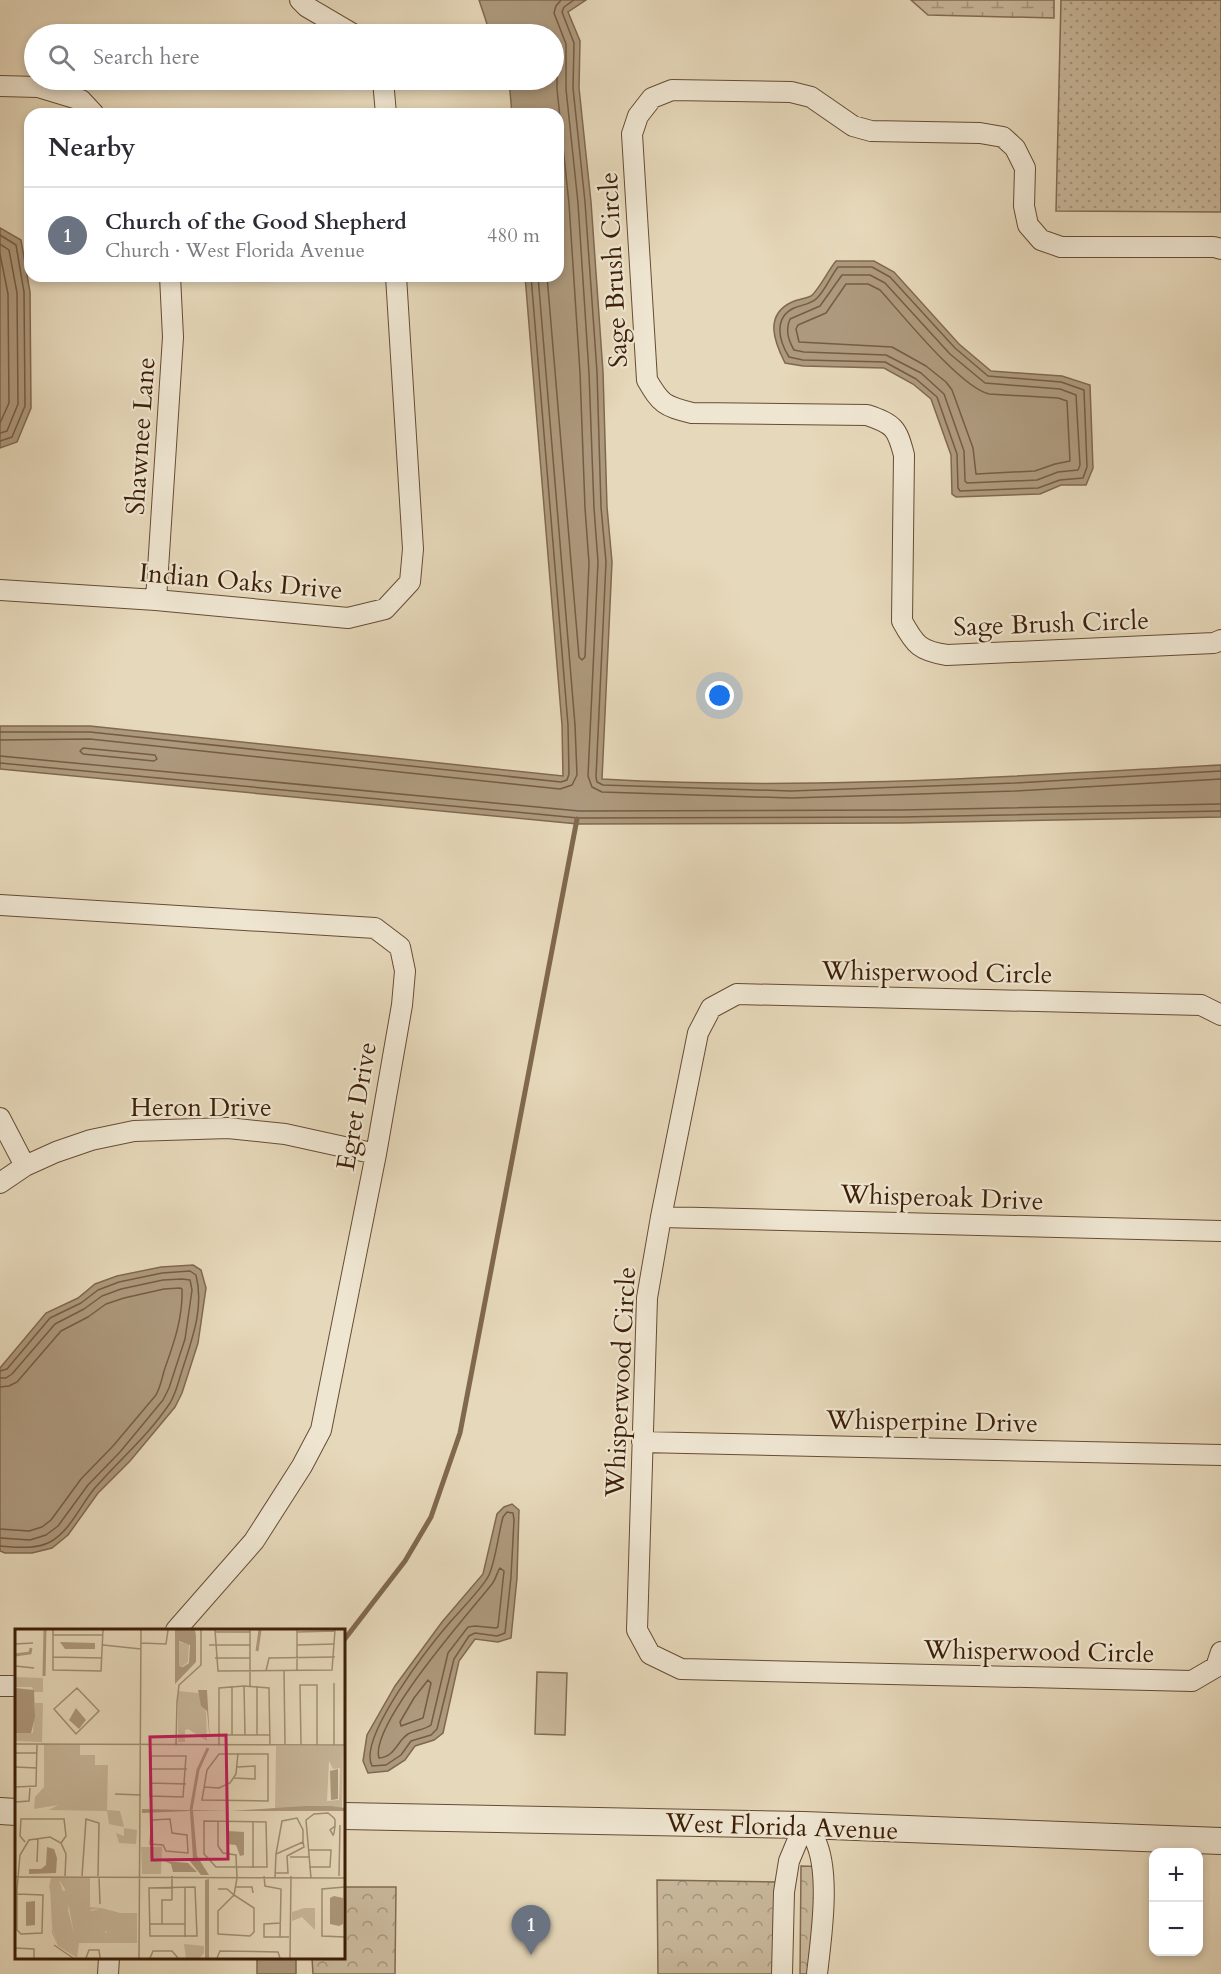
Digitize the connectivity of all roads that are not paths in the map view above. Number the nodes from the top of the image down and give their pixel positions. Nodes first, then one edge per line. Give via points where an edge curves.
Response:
1 (300, 0) edge
2 (336, 24) edge
3 (0, 86) edge
4 (24, 87) edge
5 (48, 90) edge
6 (385, 90) edge
7 (88, 108) edge
8 (386, 108) edge
9 (1221, 249) edge
10 (170, 282) edge
11 (396, 282) edge
12 (0, 590) edge
13 (156, 600) junction
14 (1221, 640) edge
15 (0, 905) edge
16 (1221, 1015) edge
17 (0, 1118) edge
18 (376, 1154) junction
19 (25, 1166) junction
20 (0, 1184) edge
21 (661, 1216) junction
22 (1221, 1231) edge
23 (642, 1442) junction
24 (1221, 1455) edge
25 (177, 1629) edge
26 (1221, 1652) edge
27 (0, 1811) edge
28 (15, 1812) edge
29 (345, 1816) edge
30 (804, 1826) junction
31 (1221, 1841) edge
32 (782, 1974) edge
33 (817, 1974) edge

1 - 2 street
3 - 4 street
5 - 7 street via 81,100
6 - 8 street
9 - 14 street, Sage Brush Circle via 1061,247 1041,240 1028,225 1024,168 1015,148 1003,137 871,131 853,126 811,97 791,92 672,90 652,98 638,116 632,134 647,380 658,400 692,413 867,415 887,422 899,435 904,455 902,621 913,642 928,652 947,655
10 - 13 street, Shawnee Lane via 173,337
11 - 13 street, Indian Oaks Drive via 413,549 410,582 385,609 348,618
12 - 13 street, Indian Oaks Drive
15 - 18 street, Egret Drive via 375,928 400,947 405,971
16 - 21 street, Whisperwood Circle via 1202,1005 737,994 711,1008 698,1033
17 - 19 street
18 - 19 street, Heron Drive via 285,1134 240,1130 134,1131 91,1140
18 - 25 street, Egret Drive via 321,1430 254,1540
19 - 20 street, Heron Drive
21 - 22 street, Whisperoak Drive
21 - 23 street, Whisperwood Circle via 647,1298
23 - 24 street, Whisperpine Drive
23 - 26 street, Whisperwood Circle via 637,1630 650,1654 681,1670 1192,1681 1216,1667
27 - 28 street
29 - 30 street, West Florida Avenue
30 - 31 street, West Florida Avenue
30 - 32 street via 789,1861 784,1892
30 - 33 street via 815,1841 823,1872

